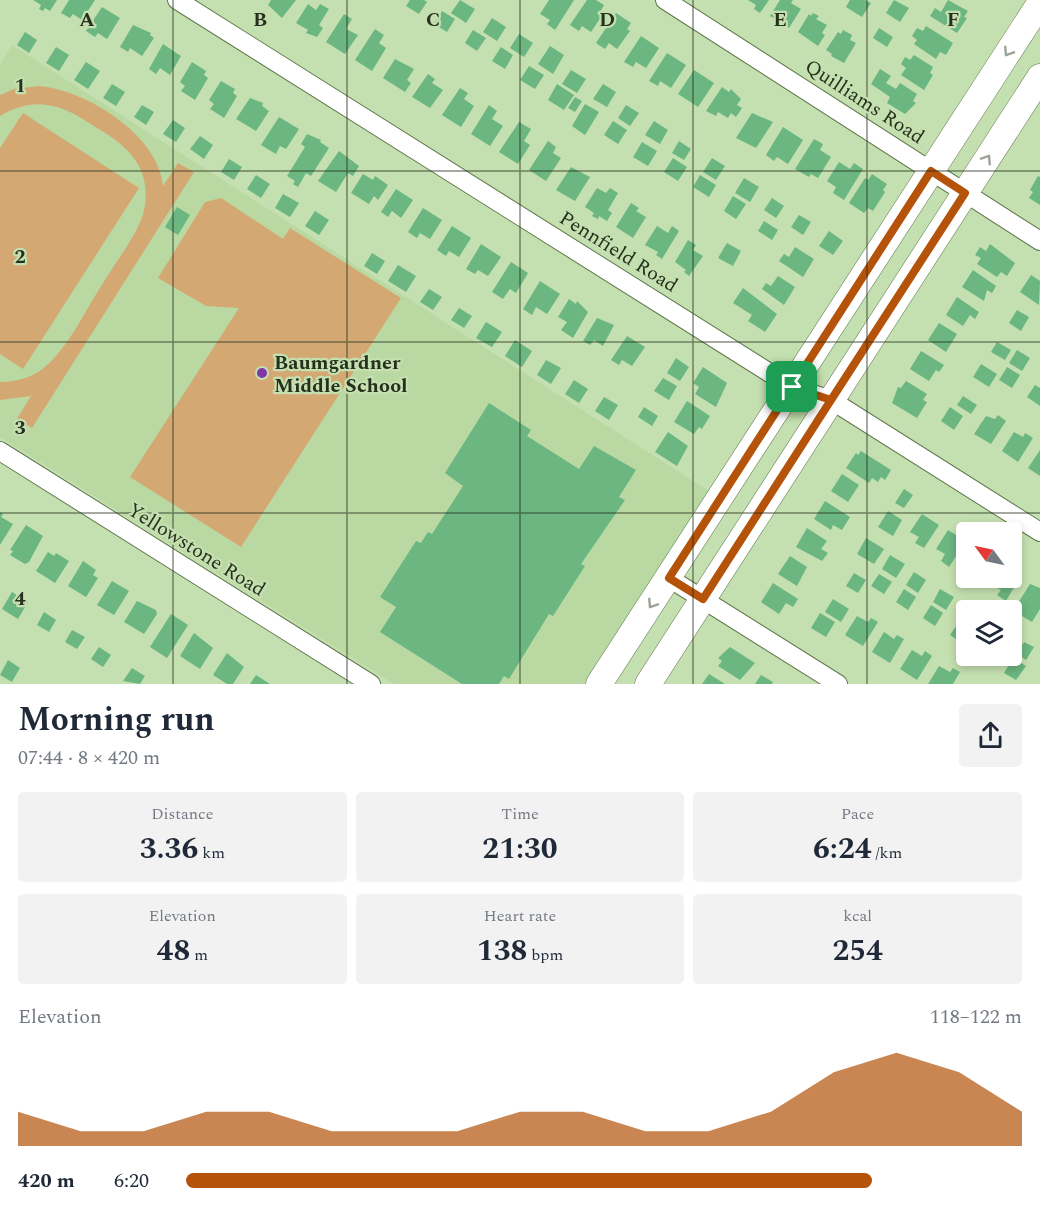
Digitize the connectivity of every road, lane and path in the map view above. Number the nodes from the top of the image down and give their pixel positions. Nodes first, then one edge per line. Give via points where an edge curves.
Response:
1 (177, 0) edge
2 (665, 0) edge
3 (1040, 3) edge
4 (1040, 77) edge
5 (931, 171) junction
6 (965, 193) junction
7 (1040, 241) edge
8 (792, 387) junction
9 (831, 400) junction
10 (0, 451) edge
11 (1040, 532) edge
12 (669, 578) junction
13 (703, 599) junction
14 (371, 684) edge
15 (599, 684) edge
16 (648, 684) edge
17 (838, 684) edge

1 - 8 street, Pennfield Road
2 - 5 street, Quilliams Road
3 -> 5 main road
6 -> 4 main road
5 - 6 street, Quilliams Road
5 - 8 main road
6 - 7 street, Quilliams Road
6 - 9 main road
8 - 9 street, Pennfield Road
8 - 12 main road
9 - 11 street, Pennfield Road
9 - 13 main road
10 - 14 street, Yellowstone Road
12 - 13 street
12 -> 15 main road
13 - 16 main road
13 - 17 street

